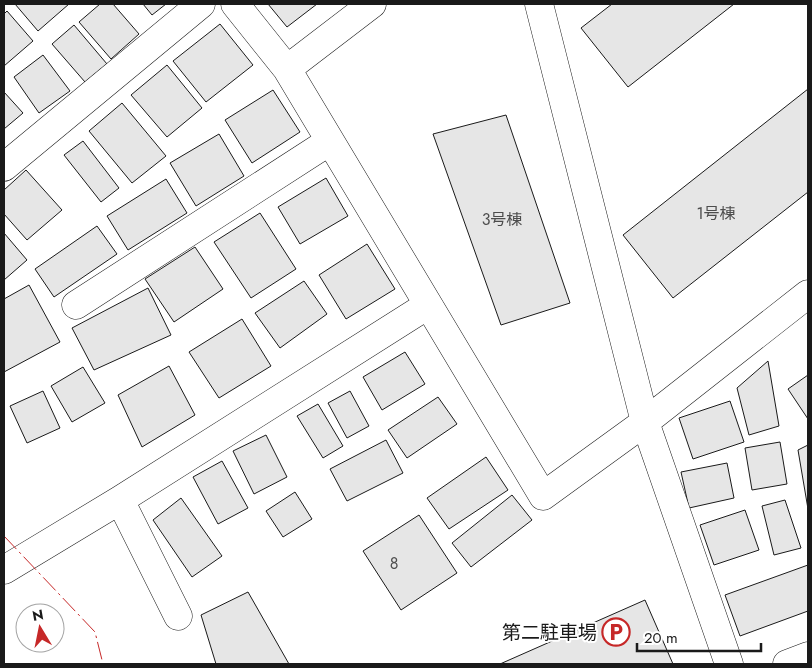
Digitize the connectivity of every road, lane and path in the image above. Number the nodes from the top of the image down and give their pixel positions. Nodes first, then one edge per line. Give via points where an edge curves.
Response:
1 (201, 4) edge
2 (235, 4) edge
3 (372, 4) edge
4 (539, 4) edge
5 (287, 69) junction
6 (330, 141) junction
7 (4, 167) edge
8 (808, 294) edge
9 (76, 305) dead end
10 (428, 305) junction
11 (645, 422) junction
12 (120, 500) junction
13 (4, 570) edge
14 (178, 616) dead end
15 (808, 656) edge
16 (730, 664) edge
17 (786, 664) edge

1 - 7 street
2 - 5 street
3 - 5 street
4 - 11 street
5 - 6 street
6 - 9 street
6 - 10 street
8 - 11 street
10 - 11 street via 543,496
10 - 12 street
11 - 16 street
12 - 13 street
12 - 14 street
15 - 17 street

